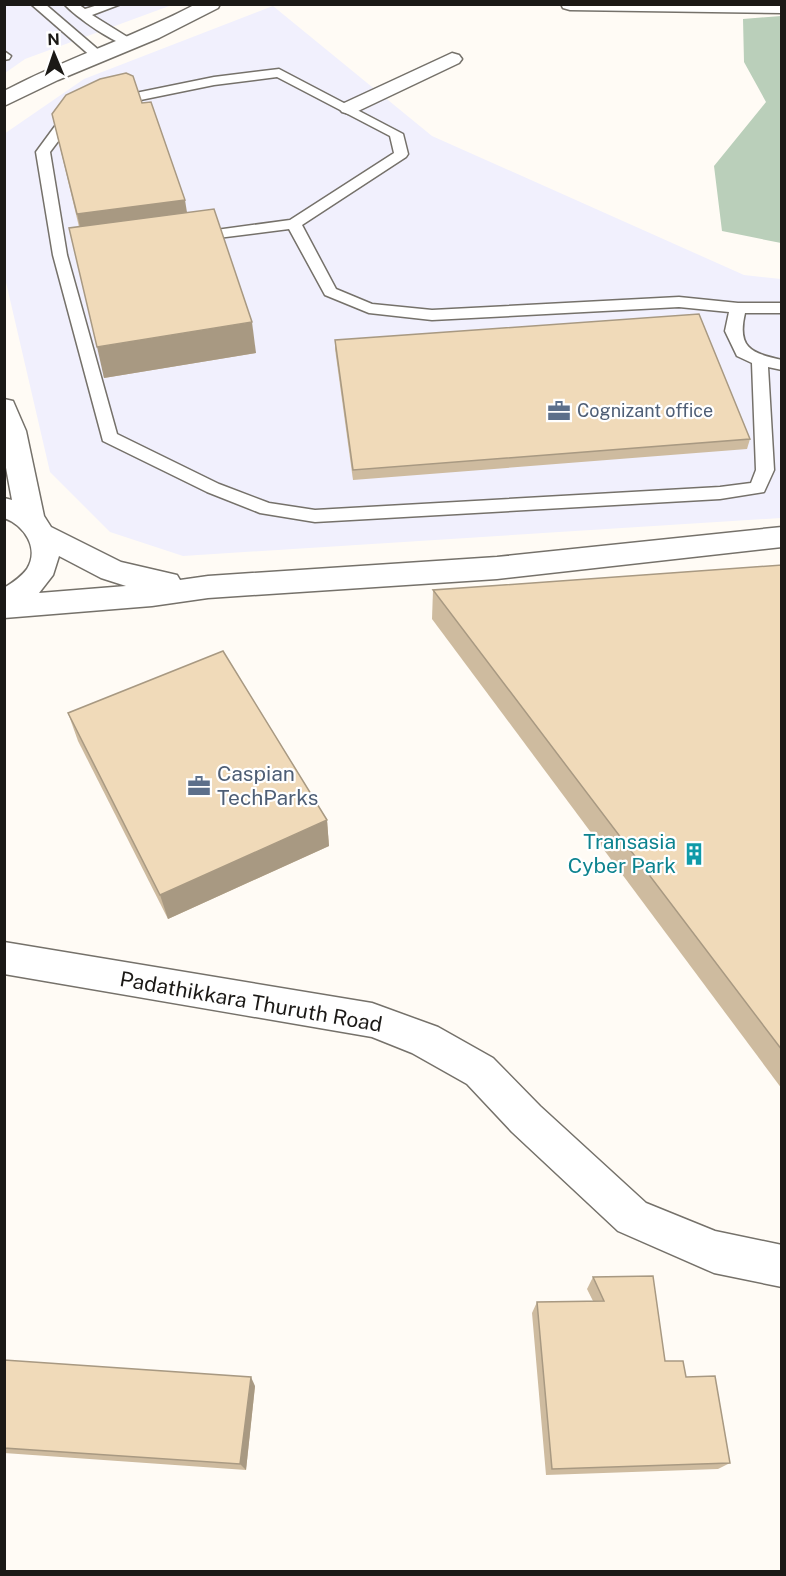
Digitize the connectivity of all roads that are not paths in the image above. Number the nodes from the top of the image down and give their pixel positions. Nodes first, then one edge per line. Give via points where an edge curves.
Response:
1 (37, 4) edge
2 (69, 4) edge
3 (115, 4) edge
4 (211, 4) edge
5 (570, 4) edge
6 (750, 6) edge
7 (782, 7) edge
8 (82, 14) junction
9 (131, 43) junction
10 (97, 55) junction
11 (452, 59) dead end
12 (4, 100) edge
13 (349, 108) junction
14 (294, 224) junction
15 (177, 240) edge
16 (738, 308) junction
17 (782, 308) edge
18 (760, 360) junction
19 (782, 365) edge
20 (4, 407) edge
21 (26, 520) edge
22 (782, 537) edge
23 (208, 586) junction
24 (4, 605) edge
25 (4, 958) edge
26 (782, 1266) edge

1 - 10 lane
2 - 8 lane
3 - 8 lane
4 - 9 street
5 - 6 street
6 - 7 street
8 - 9 lane
9 - 10 street
10 - 12 street via 31,83
11 - 13 street
13 - 14 lane via 396,134 400,154
13 - 18 lane via 279,73 214,81 101,104 66,121 43,152 109,437 213,488 276,510 315,516 720,493 758,488 765,470
14 - 15 lane
14 - 16 lane via 330,292 369,308 432,315 679,303
16 - 17 lane
16 - 18 lane via 733,331 743,352
18 - 19 lane
20 - 21 street via 13,431
21 - 23 street via 111,570 138,579
21 - 24 street via 46,554 38,574
22 - 23 street via 497,568
23 - 24 street via 152,595
25 - 26 street, Padathikkara Thuruth Road via 372,1020 426,1040 480,1071 632,1216 714,1252

